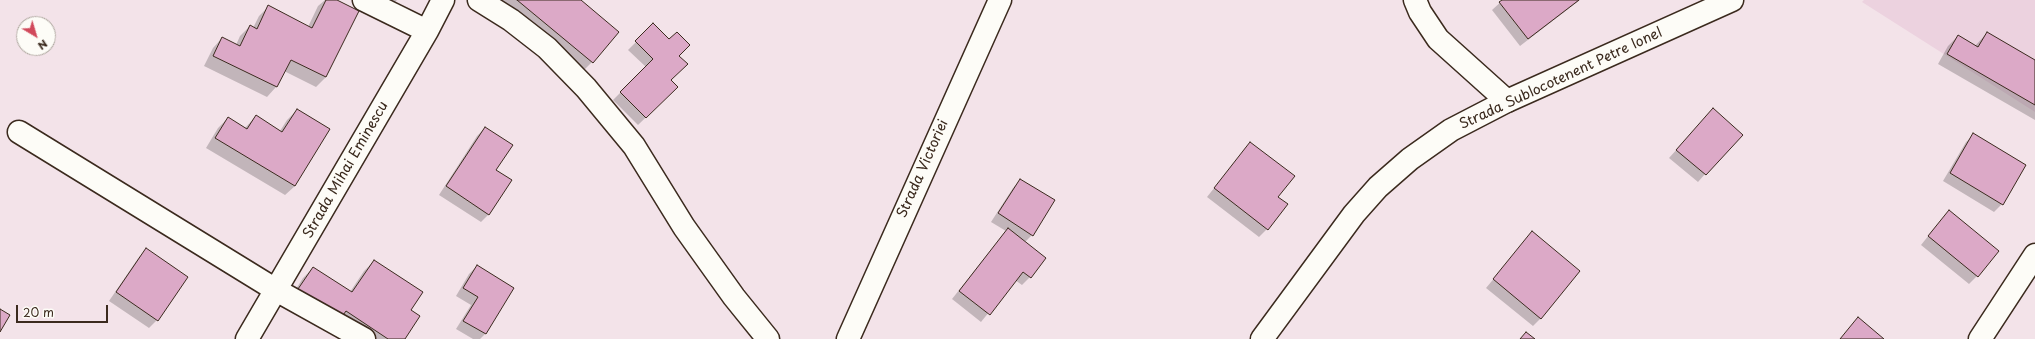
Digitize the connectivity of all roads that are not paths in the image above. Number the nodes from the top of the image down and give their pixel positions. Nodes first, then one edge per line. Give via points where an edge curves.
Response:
1 (364, 0) edge
2 (443, 0) edge
3 (479, 0) edge
4 (1000, 0) edge
5 (1415, 0) edge
6 (1732, 0) edge
7 (427, 32) junction
8 (1507, 101) junction
9 (19, 132) dead end
10 (2035, 255) edge
11 (276, 290) junction
12 (247, 339) edge
13 (364, 339) edge
14 (768, 339) edge
15 (848, 339) edge
16 (1262, 339) edge
17 (1980, 339) edge

1 - 7 street
2 - 7 street, Strada Mihai Eminescu
3 - 14 street via 511,20 547,48 586,88 634,146 684,227
4 - 15 street, Strada Victoriei
5 - 8 street via 1438,39
6 - 8 street, Strada Sublocotenent Petre Ionel
7 - 11 street, Strada Mihai Eminescu
8 - 16 street, Strada Sublocotenent Petre Ionel via 1451,130 1410,159 1378,187 1354,214
9 - 11 street
10 - 17 street
11 - 12 street, Strada Mihai Eminescu
11 - 13 street

